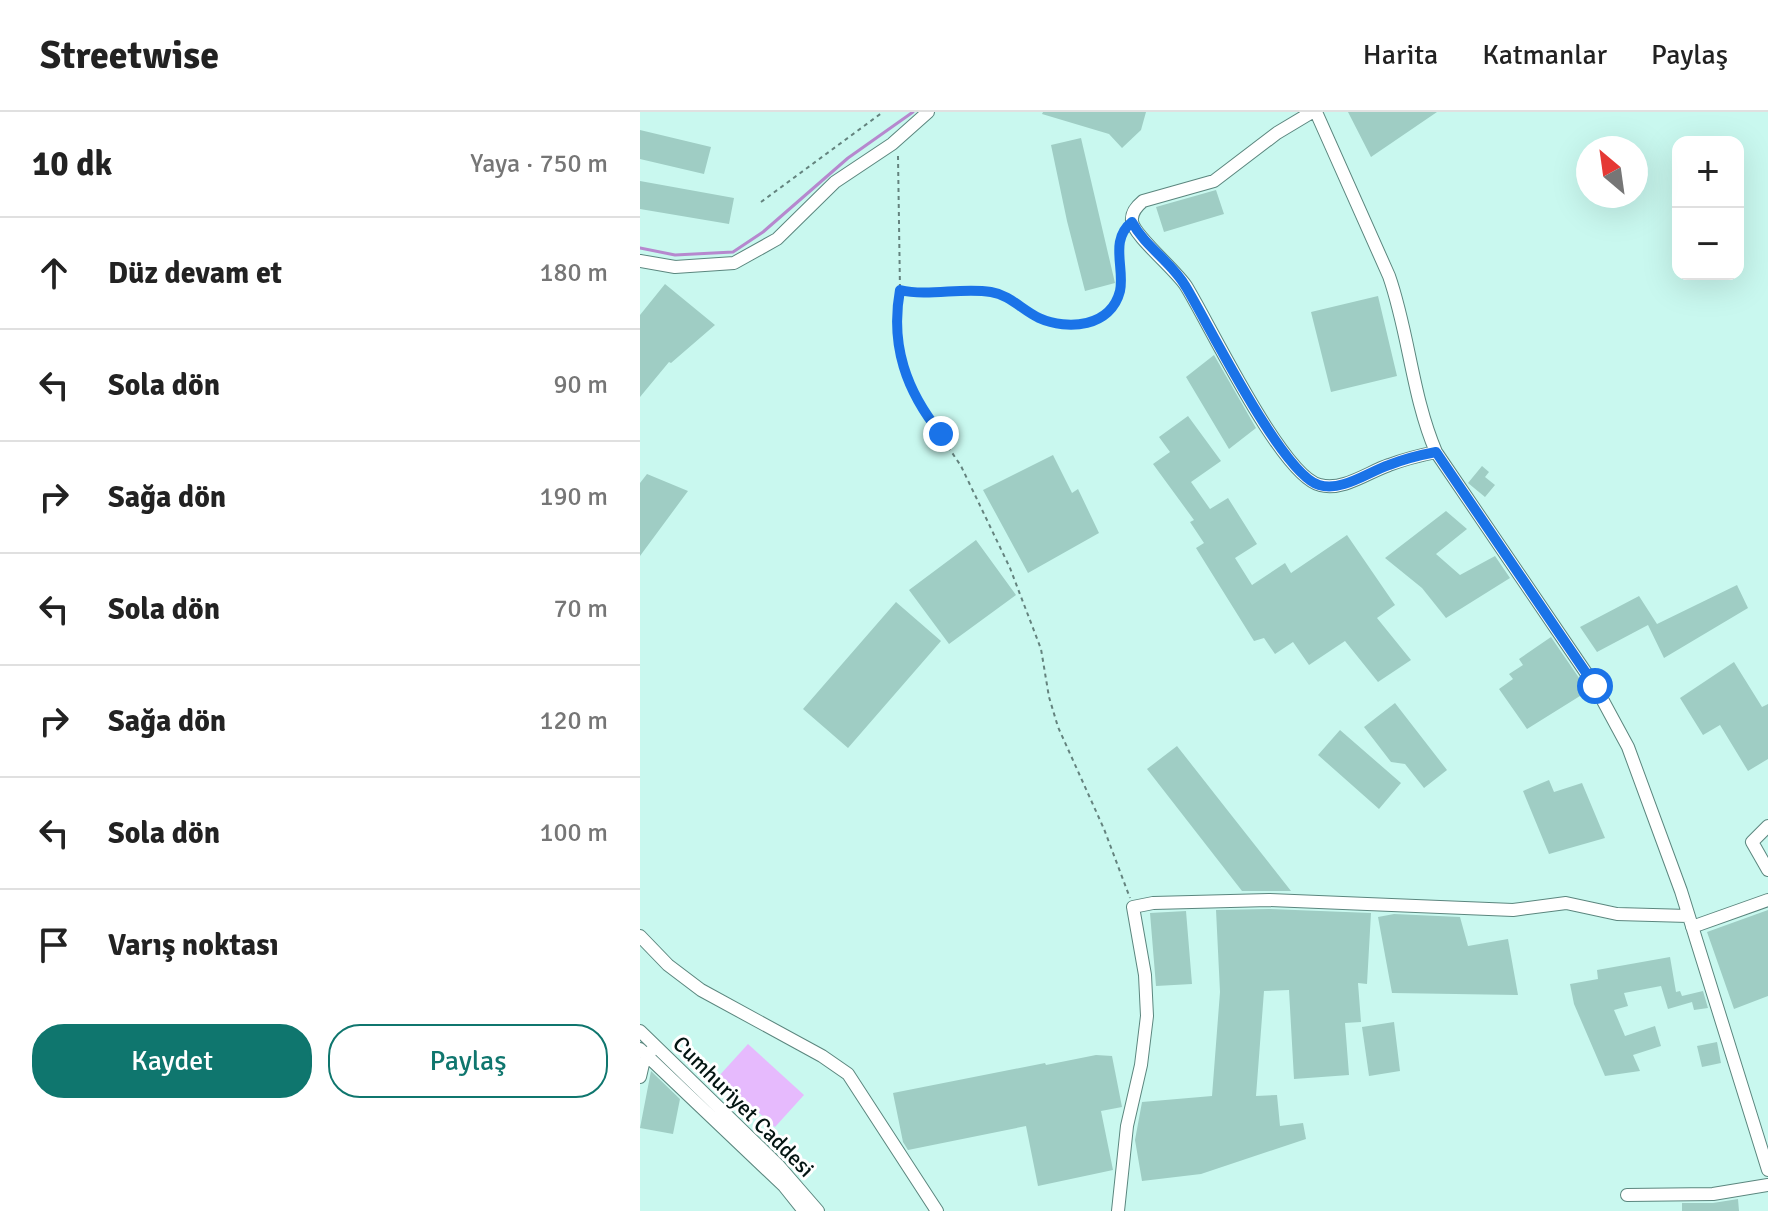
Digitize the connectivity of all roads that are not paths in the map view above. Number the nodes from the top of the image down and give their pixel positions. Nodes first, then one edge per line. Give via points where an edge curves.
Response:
1 (928, 112) edge
2 (1314, 112) edge
3 (640, 261) edge
4 (1436, 452) junction
5 (1768, 826) edge
6 (1768, 870) edge
7 (1768, 900) edge
8 (1690, 921) junction
9 (640, 936) edge
10 (640, 1031) edge
11 (647, 1051) edge
12 (640, 1077) edge
13 (1768, 1170) edge
14 (1768, 1185) edge
15 (1627, 1195) dead end
16 (804, 1211) edge
17 (818, 1211) edge
18 (937, 1211) edge
19 (1118, 1211) edge

1 - 3 street via 835,182 777,239 734,263 675,267
2 - 4 street via 1398,301
2 - 4 street via 1214,181 1143,201 1132,222 1184,283 1277,443 1307,478 1319,485 1346,483
4 - 8 street via 1618,726
5 - 6 street via 1752,842
7 - 8 street
8 - 13 street
8 - 19 street via 1566,903 1513,910 1269,900 1133,907 1147,1016
9 - 18 street via 701,990 848,1074
10 - 11 street, Cumhuriyet Caddesi
11 - 12 street
11 - 16 street, Cumhuriyet Caddesi
11 - 17 street, Cumhuriyet Caddesi via 778,1165
14 - 15 street via 1713,1194

